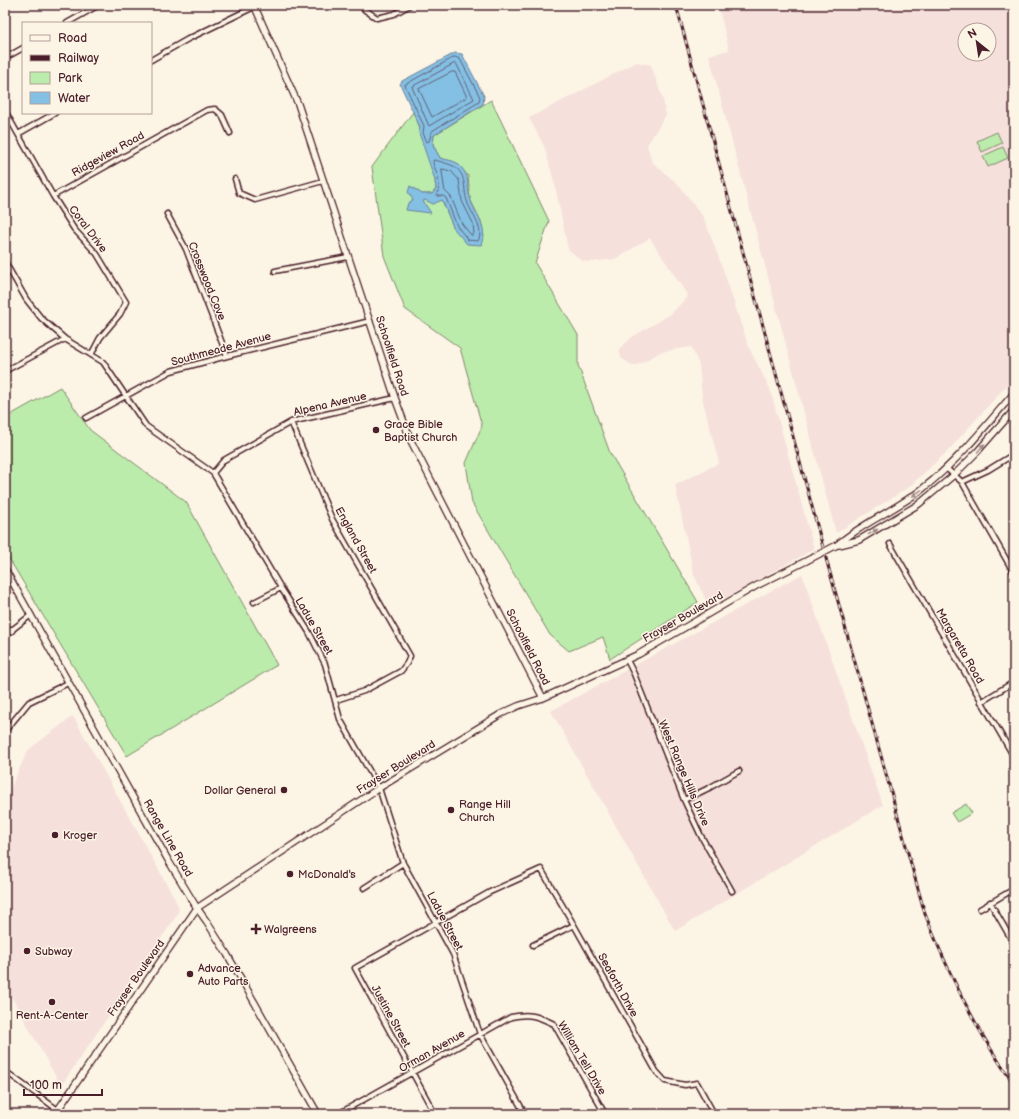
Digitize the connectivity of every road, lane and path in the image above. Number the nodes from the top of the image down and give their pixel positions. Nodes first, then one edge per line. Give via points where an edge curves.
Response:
1 (99, 5) edge
2 (360, 5) edge
3 (410, 5) edge
4 (256, 6) edge
5 (69, 22) edge
6 (22, 49) edge
7 (5, 58) edge
8 (152, 59) edge
9 (5, 111) edge
10 (53, 114) edge
11 (230, 132) dead end
12 (18, 134) junction
13 (235, 179) dead end
14 (323, 181) junction
15 (53, 196) junction
16 (167, 214) dead end
17 (348, 257) junction
18 (5, 262) edge
19 (275, 271) dead end
20 (370, 321) junction
21 (65, 339) junction
22 (91, 354) junction
23 (226, 356) junction
24 (5, 371) edge
25 (1014, 393) edge
26 (126, 396) junction
27 (395, 398) junction
28 (1014, 410) edge
29 (86, 418) dead end
30 (292, 422) junction
31 (1014, 454) edge
32 (946, 468) junction
33 (214, 472) junction
34 (954, 475) junction
35 (962, 482) junction
36 (890, 544) dead end
37 (837, 545) junction
38 (5, 569) edge
39 (1014, 573) edge
40 (281, 588) junction
41 (254, 602) dead end
42 (31, 615) junction
43 (13, 629) junction
44 (5, 632) edge
45 (5, 635) edge
46 (627, 660) junction
47 (6, 665) edge
48 (5, 671) edge
49 (1014, 682) edge
50 (68, 683) junction
51 (543, 698) junction
52 (336, 700) junction
53 (982, 702) junction
54 (5, 731) edge
55 (1014, 758) edge
56 (739, 771) dead end
57 (379, 788) junction
58 (684, 800) junction
59 (403, 863) junction
60 (364, 888) dead end
61 (1014, 888) edge
62 (732, 891) dead end
63 (990, 902) junction
64 (196, 908) junction
65 (980, 908) dead end
66 (436, 922) junction
67 (574, 925) junction
68 (1014, 944) edge
69 (533, 945) dead end
70 (539, 1016) joint
71 (480, 1034) junction
72 (5, 1071) edge
73 (412, 1073) junction
74 (58, 1113) edge
75 (318, 1114) edge
76 (338, 1114) edge
77 (435, 1114) edge
78 (525, 1114) edge
79 (605, 1114) edge
80 (714, 1114) edge

1 - 5 street
2 - 3 street via 377,18 394,14
4 - 8 street
4 - 14 main road, Schoolfield Road via 298,104
6 - 7 street
9 - 12 street, Coral Drive
10 - 12 street
11 - 15 street, Ridgeview Road via 222,115 215,109 207,110
12 - 15 street, Coral Drive
13 - 14 street via 239,193 255,200
14 - 17 main road, Schoolfield Road
15 - 22 street, Coral Drive via 74,229 97,254 126,302
16 - 23 street, Crosswood Cove via 186,249
17 - 19 street
17 - 20 main road, Schoolfield Road
18 - 21 street, Ladue Street via 33,308
20 - 23 street, Southmeade Avenue
20 - 27 main road, Schoolfield Road
21 - 22 street, Ladue Street
21 - 24 street
22 - 26 street, Ladue Street via 103,362
23 - 26 street, Southmeade Avenue via 171,371
25 - 32 main road
26 - 29 street, Southmeade Avenue
26 - 33 street, Ladue Street via 146,426
27 - 30 street, Alpena Avenue
27 - 51 main road, Schoolfield Road via 411,441
34 -> 28 main road
30 - 33 street, Alpena Avenue via 224,460
30 - 52 street, England Street via 332,519 410,656 402,671 364,691
31 - 35 street
32 - 34 street
32 -> 37 main road via 920,491 851,533
33 - 40 street, Ladue Street
34 - 35 street
37 -> 34 main road via 859,540 881,528 919,504
35 - 39 street
36 - 53 street, Margaretta Road
37 - 46 main road, Frayser Boulevard, bridge via 756,586
38 - 42 main road, Range Line Road
40 - 41 street
40 - 52 street, Ladue Street via 309,632 325,664
42 - 43 street
42 - 50 main road, Range Line Road
43 - 44 street
43 - 45 street
46 - 51 main road, Frayser Boulevard
46 - 58 street, West Range Hills Drive
47 - 48 street
49 - 53 street
50 - 54 street via 29,702
50 - 64 main road, Range Line Road
51 - 57 main road, Frayser Boulevard via 501,714
52 - 57 street, Ladue Street via 340,719
53 - 55 street, Margaretta Road
56 - 58 street
57 - 59 street, Ladue Street
57 - 64 main road, Frayser Boulevard
58 - 62 street, West Range Hills Drive
59 - 60 street
59 - 66 street, Ladue Street
61 - 63 street
63 - 65 street
63 - 68 street
64 - 74 main road, Frayser Boulevard
64 - 75 main road, Range Line Road via 228,954
66 - 67 street, Seaforth Drive via 490,892 541,869
66 - 71 street, Ladue Street via 453,954
66 - 73 street, Justine Street via 355,968
67 - 69 street
67 - 80 street, Seaforth Drive via 656,1071 665,1081 685,1085 697,1083
70 - 71 street, Orman Avenue via 523,1014 511,1017
70 - 79 street, William Tell Drive via 554,1024
71 - 73 street, Orman Avenue
71 - 78 street, Ladue Street
72 - 74 street
73 - 76 street, Orman Avenue
73 - 77 street, Justine Street

